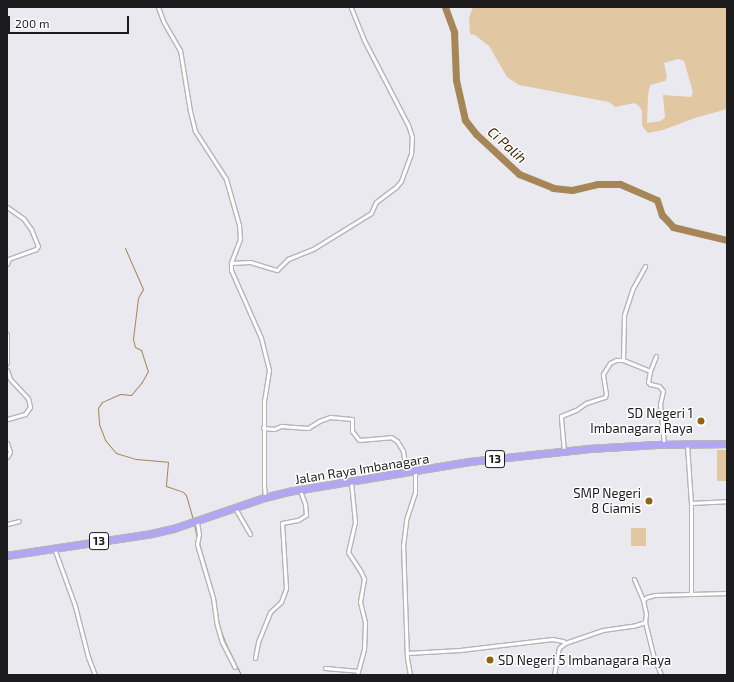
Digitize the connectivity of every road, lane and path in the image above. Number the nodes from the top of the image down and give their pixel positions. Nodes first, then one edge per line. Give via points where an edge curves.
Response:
1 (158, 7) edge
2 (351, 7) edge
3 (7, 207) edge
4 (231, 263) junction
5 (7, 264) edge
6 (645, 266) dead end
7 (7, 334) edge
8 (656, 356) dead end
9 (623, 360) junction
10 (7, 363) edge
11 (7, 370) edge
12 (650, 371) junction
13 (7, 419) edge
14 (263, 428) junction
15 (7, 443) edge
16 (727, 444) edge
17 (664, 445) junction
18 (687, 445) junction
19 (564, 452) junction
20 (7, 457) edge
21 (415, 472) junction
22 (406, 473) junction
23 (351, 482) junction
24 (300, 490) junction
25 (265, 498) junction
26 (726, 501) dead end
27 (691, 503) junction
28 (234, 508) junction
29 (19, 520) dead end
30 (194, 523) junction
31 (7, 524) edge
32 (250, 534) dead end
33 (54, 548) junction
34 (7, 556) edge
35 (634, 579) dead end
36 (727, 593) edge
37 (691, 594) junction
38 (644, 600) junction
39 (645, 622) junction
40 (565, 644) junction
41 (407, 654) junction
42 (255, 658) dead end
43 (235, 667) dead end
44 (325, 668) dead end
45 (358, 671) junction
46 (95, 675) edge
47 (357, 675) edge
48 (410, 675) edge
49 (554, 675) edge
50 (661, 675) edge

1 - 4 street via 180,50 195,131 228,184 240,232
2 - 4 street via 364,40 408,124 412,137 411,154 401,181 376,202 371,213 313,249 290,257 277,270 250,262
3 - 5 street via 23,218 38,246 9,260
4 - 14 street via 231,270 261,338 268,362
6 - 9 street via 633,288 624,315
7 - 10 street
8 - 12 street
9 - 12 street
9 - 19 street via 612,361 605,369 605,397 586,403 562,416
11 - 13 street via 10,379 28,398 30,407 25,414
12 - 17 street via 648,382 659,386 663,391 660,404
14 - 22 street via 308,428 330,416 351,418 352,431 358,440 391,437 395,439 403,451
14 - 25 street
15 - 20 street via 10,452
16 - 18 highway, Jalan Raya Imbanagara / 13
17 - 18 highway, Jalan Raya Imbanagara / 13
17 - 19 highway, Jalan Raya Imbanagara / 13
18 - 27 street
19 - 21 highway, Jalan Raya Imbanagara / 13 via 470,462
21 - 22 highway, Jalan Raya Imbanagara / 13
21 - 41 street via 414,493 404,531
22 - 23 highway, Jalan Raya Imbanagara / 13
23 - 24 highway, Jalan Raya Imbanagara / 13
23 - 45 street via 356,522 348,552 364,579 360,602 365,622 364,649
24 - 25 highway, Jalan Raya Imbanagara / 13
24 - 42 street via 306,515 298,520 282,523 286,588 281,602 270,612 258,642
25 - 28 highway, Jalan Raya Imbanagara / 13
26 - 27 street
27 - 37 street
28 - 30 highway, Jalan Raya Imbanagara / 13
28 - 32 street
29 - 31 street
30 - 33 highway, Jalan Raya Imbanagara / 13 via 152,534
30 - 43 street via 198,536 196,541 213,598 217,625 222,642
33 - 34 highway, Jalan Raya Imbanagara / 13
33 - 46 street via 75,606
35 - 38 street
36 - 37 street
37 - 38 street via 655,595
38 - 39 street
39 - 40 street via 603,630
39 - 50 street
40 - 41 street via 563,641 552,639
40 - 49 street via 559,648
41 - 48 street
44 - 45 street
45 - 47 street

